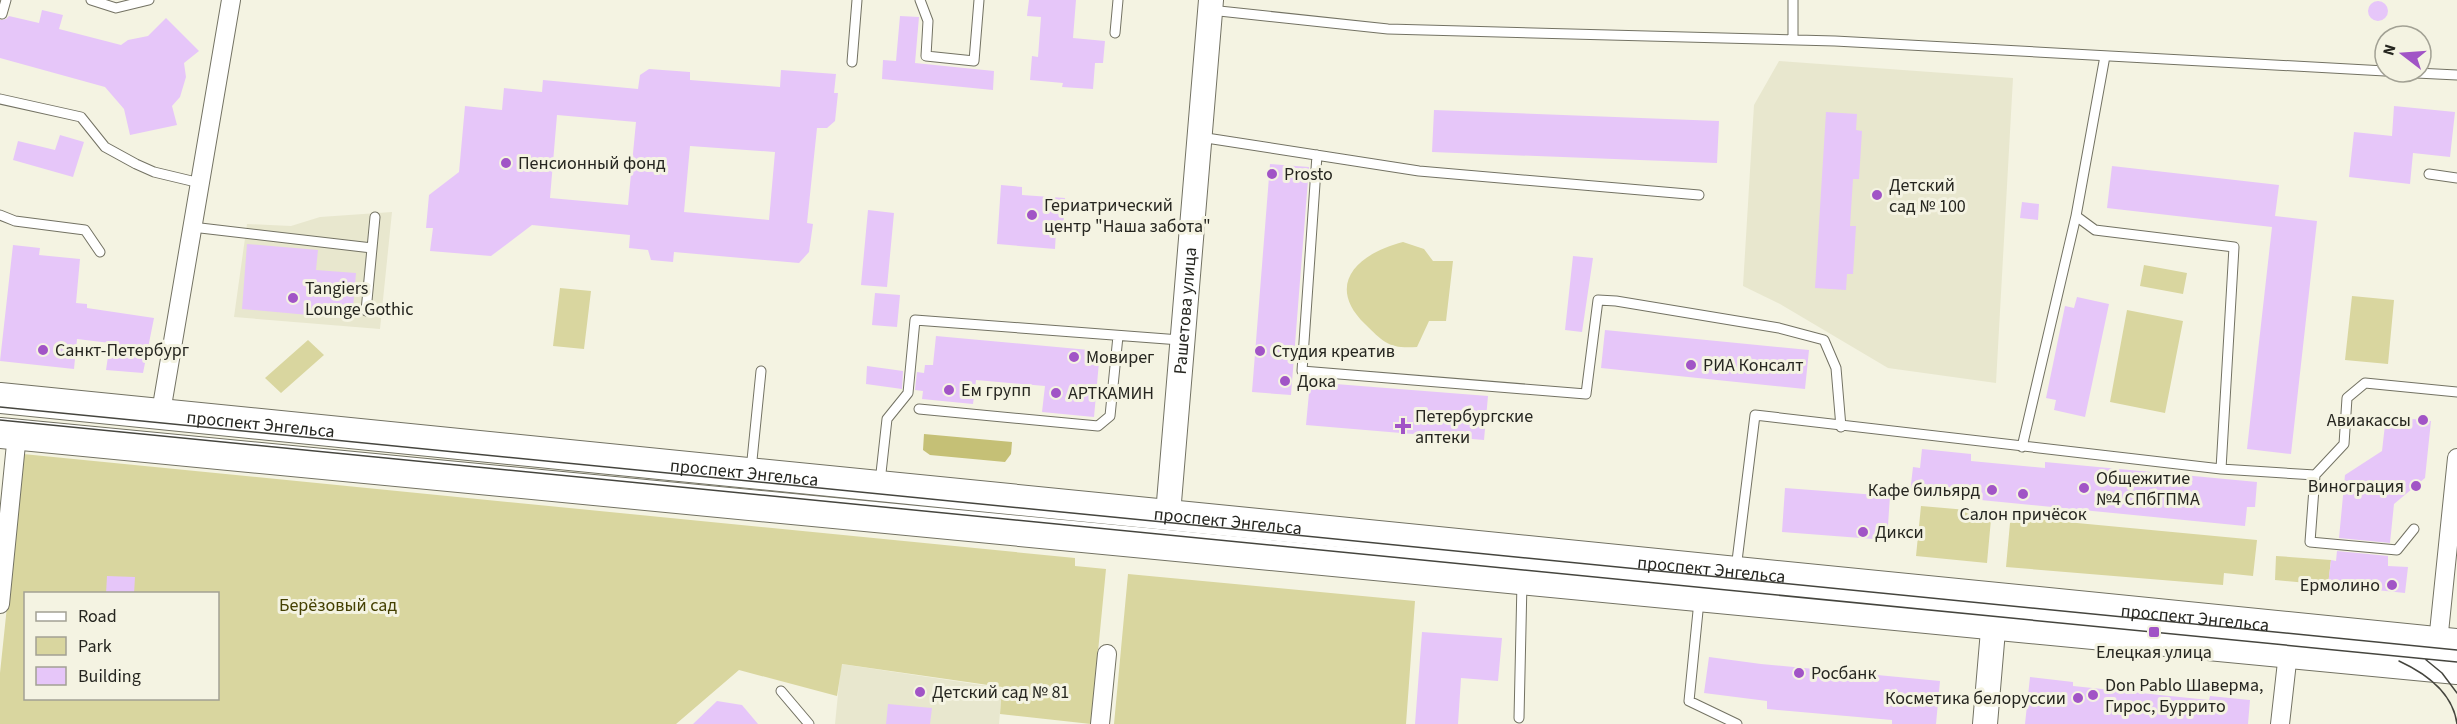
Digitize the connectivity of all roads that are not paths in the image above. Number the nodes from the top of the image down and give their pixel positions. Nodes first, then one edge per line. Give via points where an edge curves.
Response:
1 (6, 0) edge
2 (91, 0) edge
3 (149, 0) edge
4 (231, 0) edge
5 (857, 0) edge
6 (920, 0) edge
7 (979, 0) edge
8 (1118, 0) edge
9 (1793, 0) edge
10 (1211, 5) edge
11 (2, 14) dead end
12 (1115, 33) dead end
13 (1793, 40) junction
14 (2105, 56) junction
15 (852, 62) dead end
16 (2373, 70) edge
17 (2433, 74) edge
18 (2457, 75) edge
19 (0, 99) edge
20 (1200, 137) junction
21 (1317, 155) junction
22 (2429, 174) dead end
23 (2457, 178) edge
24 (200, 183) junction
25 (1699, 195) dead end
26 (0, 215) edge
27 (2076, 216) junction
28 (375, 217) dead end
29 (192, 227) junction
30 (372, 248) junction
31 (100, 252) dead end
32 (366, 311) dead end
33 (1118, 336) junction
34 (1183, 341) junction
35 (760, 371) dead end
36 (2457, 392) edge
37 (0, 398) edge
38 (919, 409) dead end
39 (161, 412) junction
40 (1841, 427) junction
41 (9, 433) edge
42 (2022, 447) junction
43 (2457, 458) edge
44 (2221, 469) junction
45 (2315, 475) junction
46 (880, 484) junction
47 (749, 488) junction
48 (1168, 514) junction
49 (2414, 528) dead end
50 (1166, 545) junction
51 (1523, 565) junction
52 (1700, 582) junction
53 (1735, 585) junction
54 (0, 604) edge
55 (1995, 611) junction
56 (2448, 643) edge
57 (2288, 653) junction
58 (1107, 654) dead end
59 (2457, 669) edge
60 (782, 691) dead end
61 (1519, 718) dead end
62 (809, 724) edge
63 (1100, 724) edge
64 (1737, 724) edge
65 (1985, 724) edge
66 (2280, 724) edge

1 - 11 lane
2 - 3 lane via 116,8
4 - 24 street
5 - 15 lane
6 - 7 lane via 928,21 926,56 974,61
8 - 12 lane
9 - 13 lane
10 - 13 lane via 1388,29
10 - 20 street, Рашетова улица
13 - 14 lane
14 - 16 lane
14 - 27 lane
17 - 18 lane
19 - 24 lane via 81,117 105,147 164,175
20 - 21 lane
20 - 34 street, Рашетова улица
21 - 25 lane via 1476,177
21 - 40 lane via 1302,371 1586,394 1599,300 1616,301 1779,328 1824,340 1836,368
22 - 23 lane
24 - 29 street
26 - 31 lane via 15,221 85,230
27 - 42 lane
27 - 44 lane via 2095,230 2234,247
28 - 30 lane
29 - 30 lane
29 - 39 street
30 - 32 lane
33 - 34 lane
33 - 38 lane via 1110,416 1098,426
33 - 46 lane via 915,320 908,393 887,419
34 - 48 street, Рашетова улица
35 - 47 lane
36 - 45 lane via 2365,383 2347,398 2343,444
37 - 39 main road, проспект Энгельса
39 - 47 main road, проспект Энгельса
40 - 42 lane
40 - 53 lane via 1755,415
41 - 47 main road, проспект Энгельса
41 - 54 street
42 - 44 lane
43 - 56 street
44 - 45 lane
45 - 49 lane via 2310,542 2397,550
46 - 47 main road, проспект Энгельса
46 - 48 main road, проспект Энгельса
47 - 50 main road, проспект Энгельса
48 - 50 main road
48 - 51 main road, проспект Энгельса
50 - 51 main road, проспект Энгельса
51 - 52 main road, проспект Энгельса
51 - 61 lane
52 - 53 main road, проспект Энгельса
52 - 64 lane via 1689,701
53 - 55 main road, проспект Энгельса
55 - 56 main road, проспект Энгельса
55 - 57 main road, проспект Энгельса
55 - 65 street
57 - 59 main road, проспект Энгельса
57 - 66 street
58 - 63 street
60 - 62 lane

